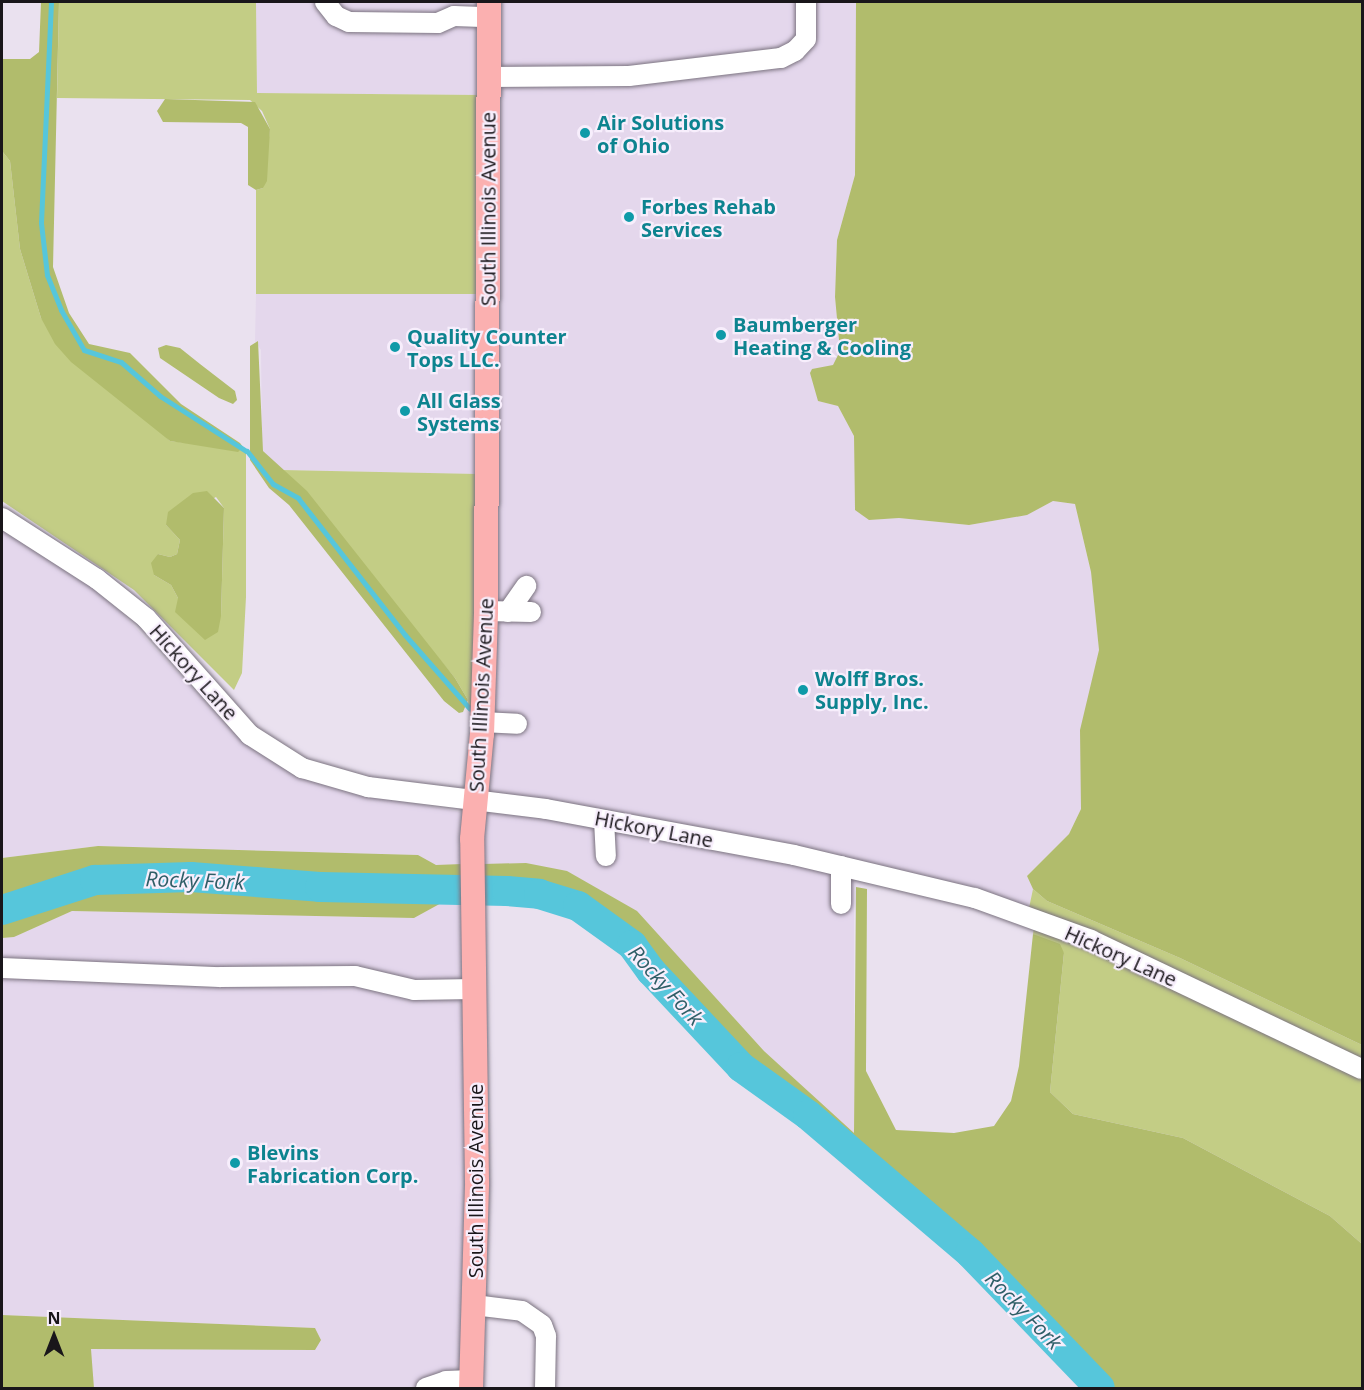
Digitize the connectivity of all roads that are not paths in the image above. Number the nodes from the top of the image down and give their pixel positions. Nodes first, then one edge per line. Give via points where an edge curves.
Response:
1 (325, 2) edge
2 (806, 2) edge
3 (454, 9) edge
4 (489, 9) edge
5 (489, 77) junction
6 (2, 518) edge
7 (526, 586) dead end
8 (497, 611) junction
9 (531, 612) dead end
10 (482, 722) junction
11 (517, 724) dead end
12 (475, 801) junction
13 (604, 819) junction
14 (606, 856) dead end
15 (842, 866) junction
16 (842, 904) dead end
17 (2, 968) edge
18 (474, 989) junction
19 (1362, 1069) edge
20 (474, 1305) junction
21 (472, 1384) edge
22 (426, 1389) edge
23 (545, 1389) edge

1 - 3 street via 336,16 349,22 438,23
2 - 5 street via 806,39 781,58 629,76
3 - 4 street
4 - 5 main road, South Illinois Avenue
5 - 8 main road, South Illinois Avenue
6 - 12 street, Hickory Lane via 97,579 146,618 240,724 267,748 302,768 340,781
7 - 8 street
8 - 9 street
8 - 10 main road, South Illinois Avenue
10 - 11 street
10 - 12 main road, South Illinois Avenue
12 - 13 street, Hickory Lane
12 - 18 main road, South Illinois Avenue via 471,922
13 - 14 street
13 - 15 street, Hickory Lane
15 - 16 street
15 - 19 street, Hickory Lane via 975,898 1062,928
17 - 18 street via 220,977 355,976 414,990
18 - 20 main road, South Illinois Avenue
20 - 21 main road, South Illinois Avenue
20 - 23 street via 522,1311 542,1325 546,1336
21 - 22 street via 446,1381

